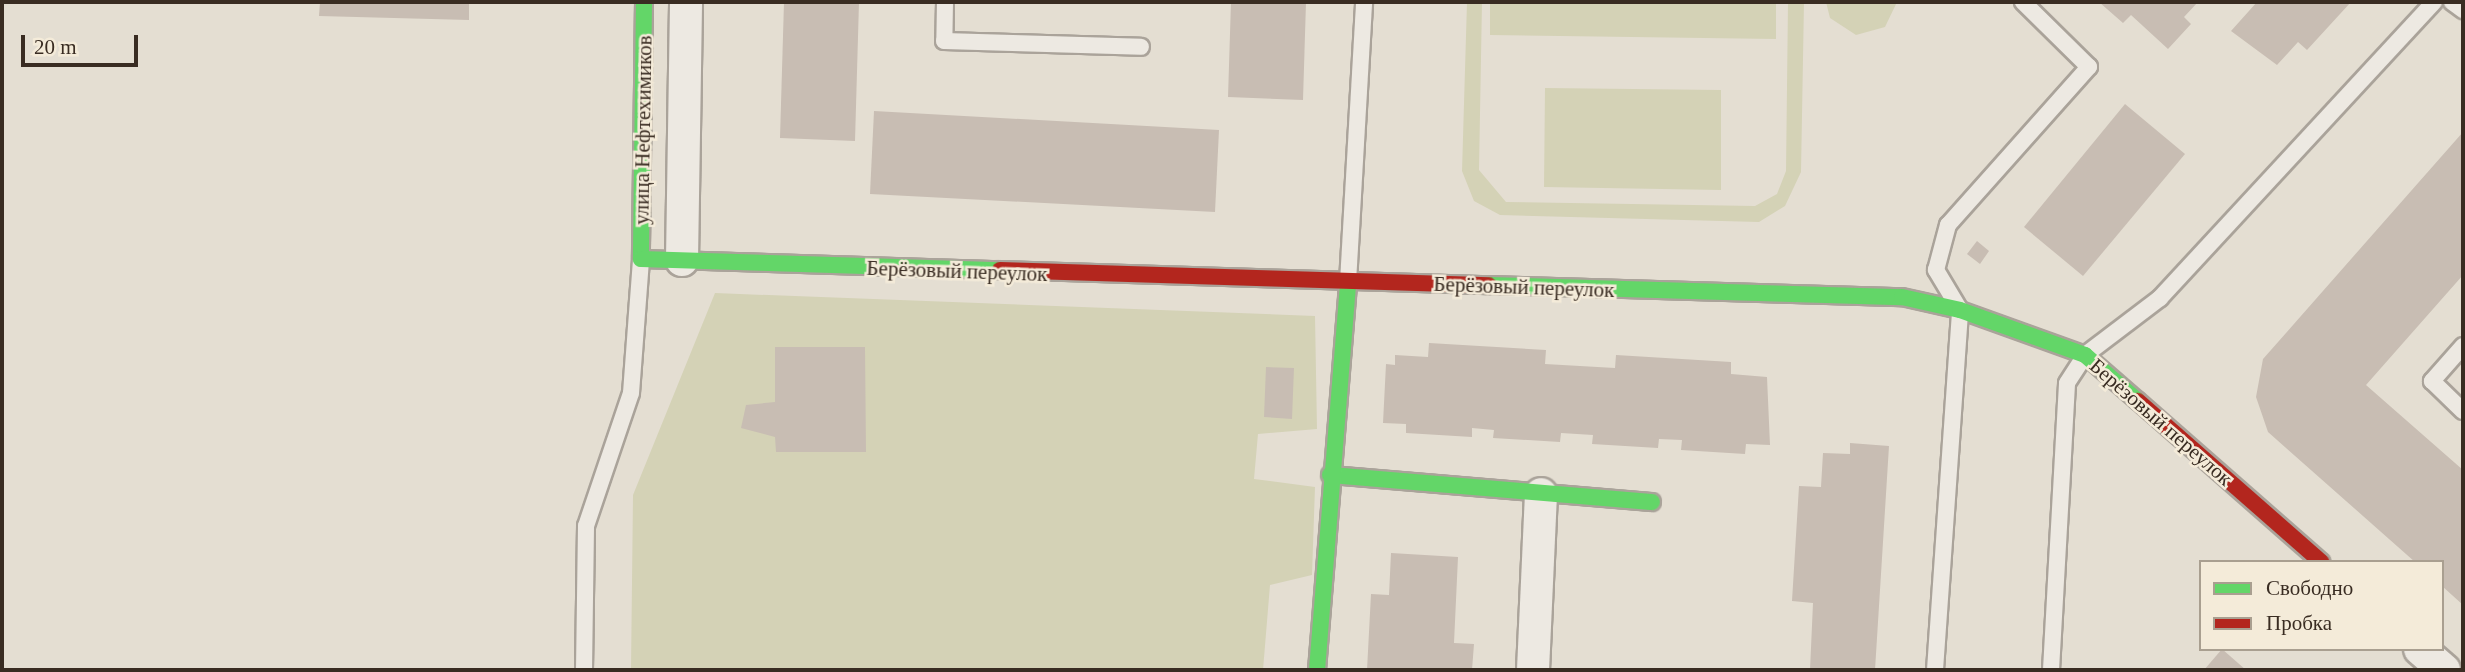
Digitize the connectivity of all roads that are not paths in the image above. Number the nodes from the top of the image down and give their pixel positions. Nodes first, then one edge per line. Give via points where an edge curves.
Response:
1 (644, 2) edge
2 (686, 2) edge
3 (945, 2) edge
4 (1364, 2) edge
5 (2022, 2) edge
6 (2434, 2) edge
7 (2452, 2) edge
8 (2463, 10) edge
9 (1141, 47) dead end
10 (641, 259) junction
11 (682, 260) junction
12 (1348, 283) junction
13 (1960, 310) junction
14 (2463, 346) edge
15 (2085, 355) junction
16 (2463, 411) edge
17 (1330, 475) junction
18 (1541, 494) junction
19 (1652, 502) dead end
20 (2318, 560) edge
21 (2422, 651) edge
22 (584, 670) edge
23 (1317, 670) edge
24 (1533, 670) edge
25 (1935, 670) edge
26 (2051, 670) edge
27 (2444, 670) edge

1 - 10 street, улица Нефтехимиков
2 - 11 street
3 - 9 lane via 944,41
4 - 12 lane
5 - 13 lane via 2090,66 1948,225 1936,270
6 - 15 lane via 2160,298
7 - 8 lane
10 - 11 street, Берёзовый переулок
10 - 22 lane via 631,393 586,526
11 - 12 street, Берёзовый переулок
12 - 13 street, Берёзовый переулок via 1902,297
12 - 17 street
13 - 15 street, Берёзовый переулок
13 - 25 lane
14 - 16 lane via 2432,381
15 - 20 street, Берёзовый переулок
15 - 26 lane via 2067,383
17 - 18 street
17 - 23 street
18 - 19 street
18 - 24 street
21 - 27 street

